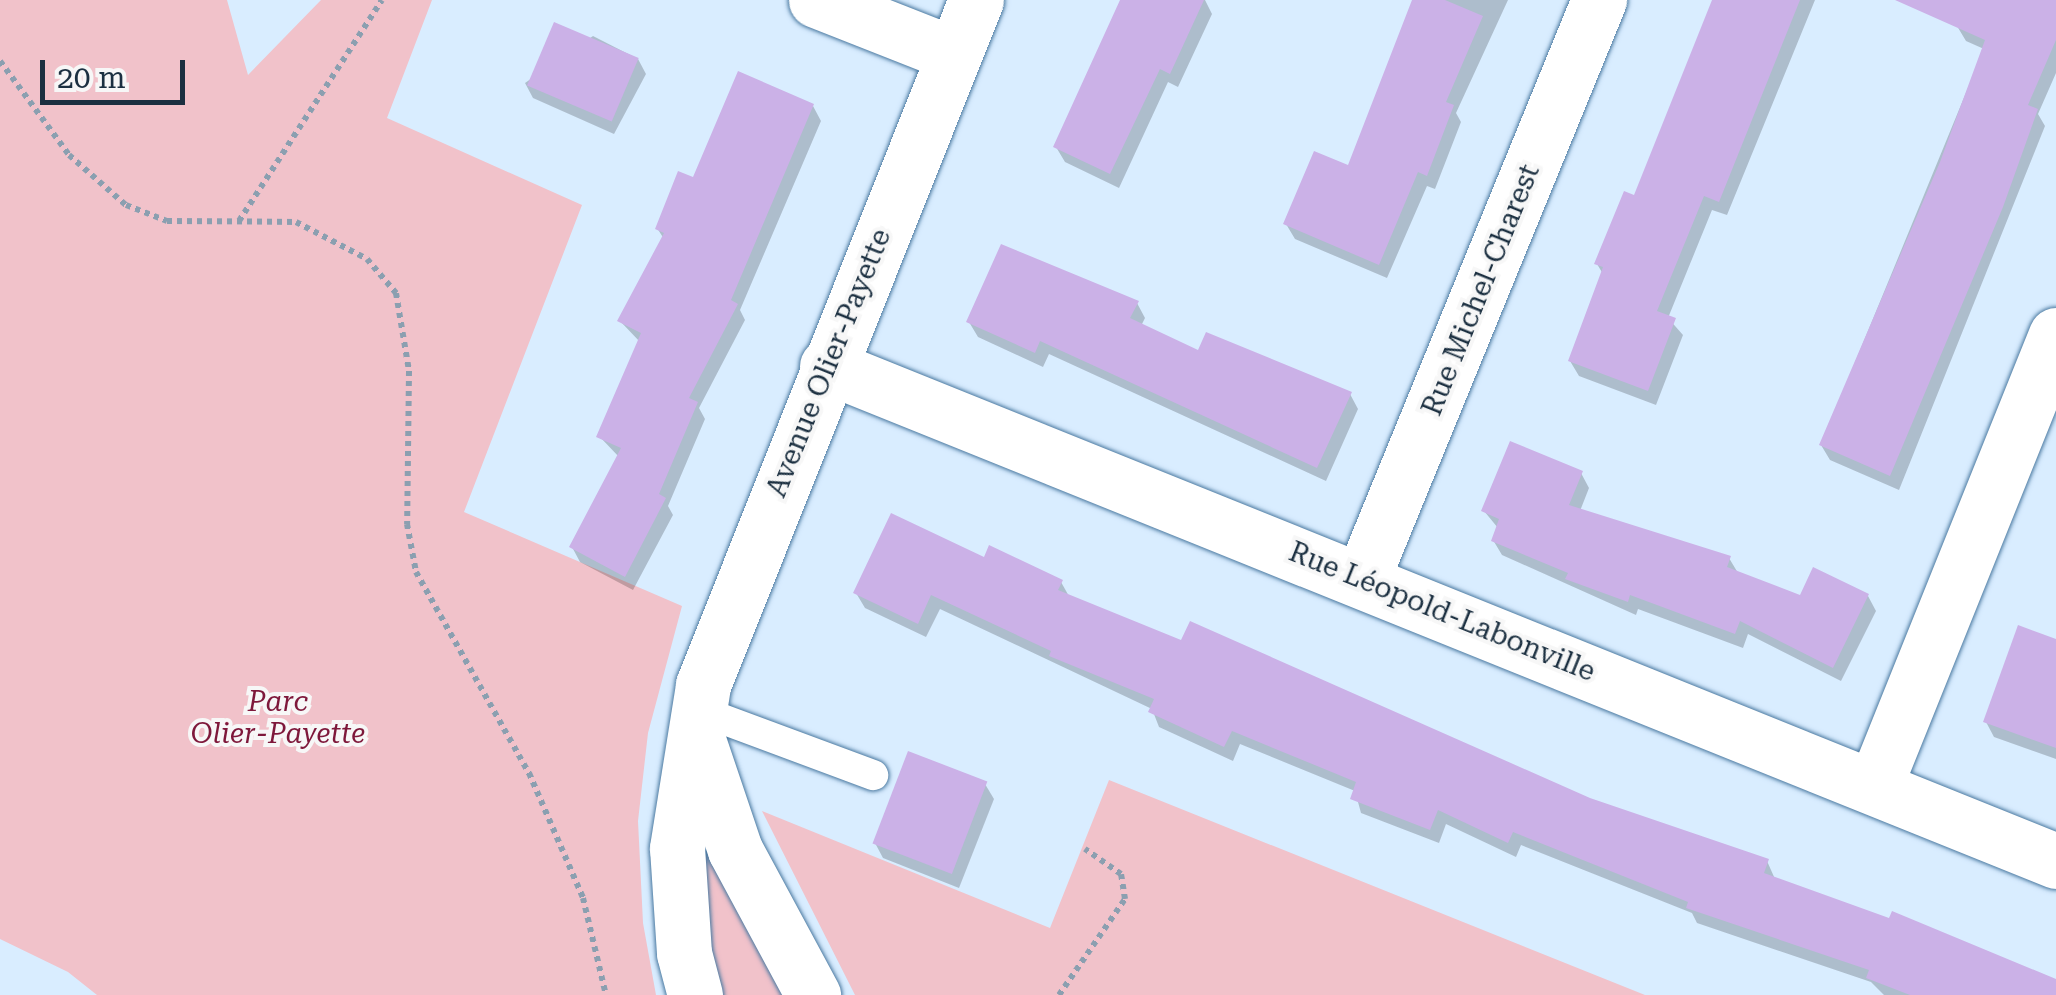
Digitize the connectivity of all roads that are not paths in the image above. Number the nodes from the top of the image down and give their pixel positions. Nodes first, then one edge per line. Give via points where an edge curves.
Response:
1 (816, 0) edge
2 (976, 0) edge
3 (1599, 0) edge
4 (954, 54) junction
5 (2056, 335) edge
6 (827, 366) junction
7 (1362, 579) junction
8 (696, 719) junction
9 (872, 775) dead end
10 (1875, 785) junction
11 (2056, 861) edge
12 (695, 995) edge
13 (813, 995) edge

1 - 4 street
2 - 4 street, Avenue Olier-Payette
3 - 7 street, Rue Michel-Charest
4 - 6 street, Avenue Olier-Payette
5 - 10 street
6 - 7 street, Rue Léopold-Labonville
6 - 8 street, Avenue Olier-Payette via 711,658
7 - 10 street, Rue Léopold-Labonville
8 - 9 lane
8 - 12 street, Avenue Olier-Payette via 678,827 677,880
8 - 13 street via 735,850
10 - 11 street, Rue Léopold-Labonville

